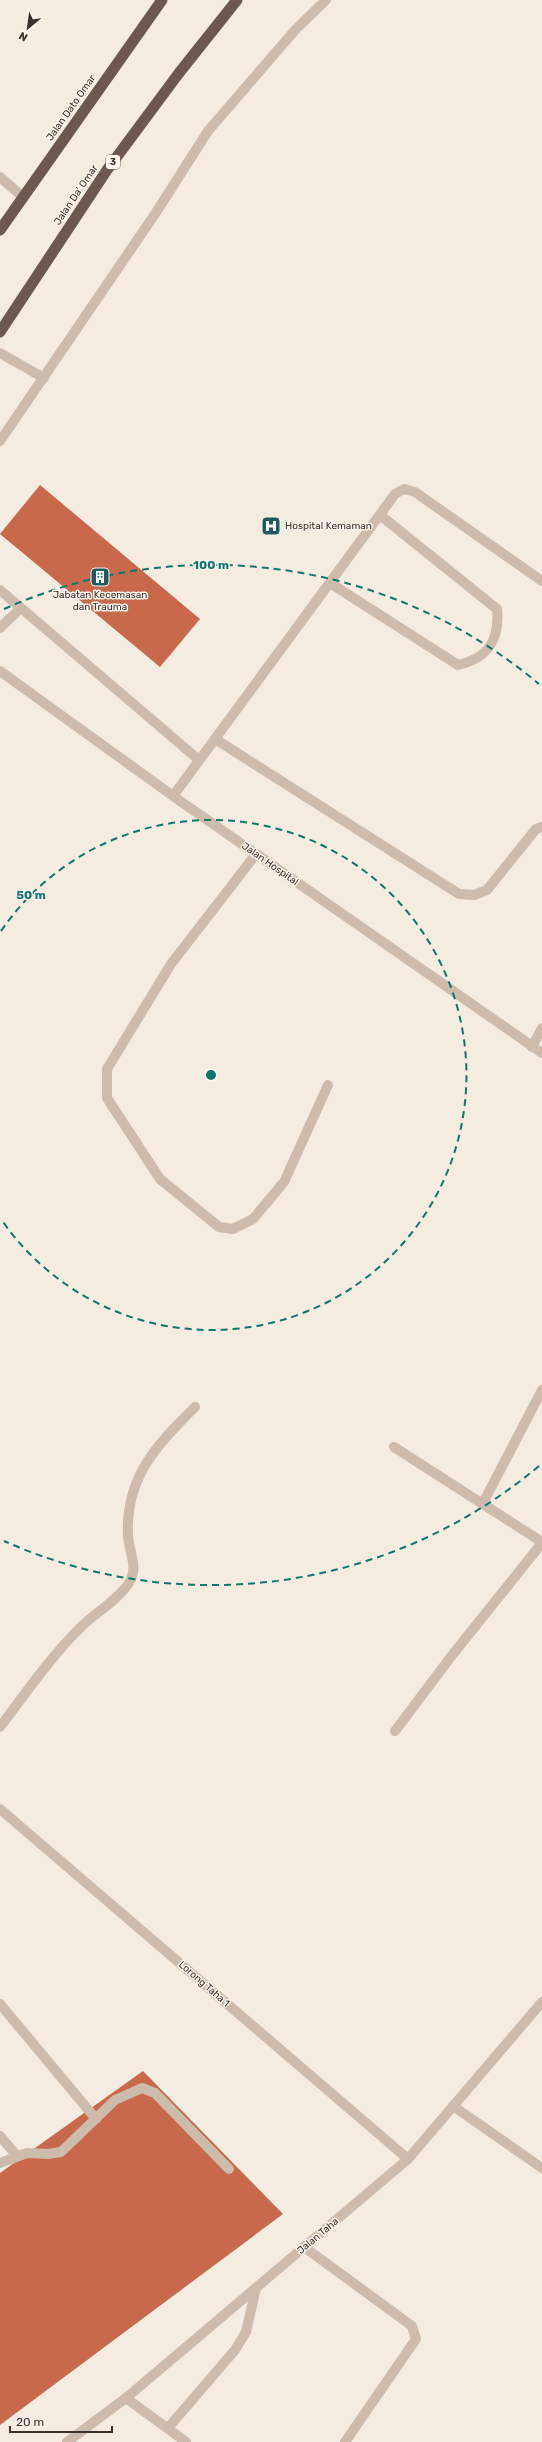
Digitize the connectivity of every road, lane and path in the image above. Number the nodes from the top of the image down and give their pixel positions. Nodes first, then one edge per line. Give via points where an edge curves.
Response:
1 (162, 0) edge
2 (237, 0) edge
3 (326, 0) edge
4 (0, 177) edge
5 (23, 197) junction
6 (0, 230) edge
7 (0, 332) edge
8 (0, 353) edge
9 (44, 378) junction
10 (0, 441) edge
11 (380, 515) junction
12 (542, 580) edge
13 (330, 583) junction
14 (0, 590) edge
15 (20, 608) junction
16 (0, 628) edge
17 (0, 671) edge
18 (215, 739) junction
19 (199, 760) junction
20 (173, 796) junction
21 (542, 826) edge
22 (256, 854) junction
23 (542, 1028) edge
24 (532, 1047) junction
25 (542, 1053) edge
26 (328, 1085) dead end
27 (542, 1390) edge
28 (195, 1407) dead end
29 (394, 1447) dead end
30 (483, 1503) junction
31 (542, 1543) edge
32 (0, 1728) edge
33 (395, 1731) dead end
34 (0, 1809) edge
35 (542, 2002) edge
36 (0, 2004) edge
37 (453, 2106) junction
38 (96, 2119) junction
39 (0, 2136) edge
40 (17, 2156) junction
41 (408, 2159) junction
42 (0, 2163) edge
43 (542, 2168) edge
44 (229, 2169) dead end
45 (304, 2247) junction
46 (256, 2288) junction
47 (126, 2398) junction
48 (168, 2428) junction
49 (67, 2442) edge
50 (186, 2442) edge
51 (345, 2442) edge

1 - 5 highway, Jalan Dato Omar
2 - 7 highway, Jalan Da' Omar / 3 via 107,170
3 - 9 street via 296,28 208,131
4 - 5 street
5 - 6 highway, Jalan Dato Omar
8 - 9 street
9 - 10 street
11 - 12 street via 395,494 404,489 415,492
11 - 13 street
11 - 13 street via 497,609 498,627 490,647 474,662 458,665
13 - 18 street
14 - 15 street
15 - 16 street
15 - 19 street
17 - 20 street, Jalan Hospital
18 - 19 street
18 - 21 street via 460,894 474,895 486,890 536,829
19 - 20 street
20 - 22 street, Jalan Hospital
22 - 24 street, Jalan Hospital
22 - 26 street via 163,977 107,1069 107,1098 160,1179 219,1227 233,1229 253,1219 284,1182
23 - 24 street
24 - 25 street, Jalan Hospital
27 - 30 street
28 - 32 street via 158,1444 130,1497 128,1537 134,1569 130,1582 118,1596 82,1626 50,1662
29 - 30 street
30 - 31 street
31 - 33 street
34 - 41 street, Lorong Taha 1
35 - 37 street, Jalan Taha
36 - 38 street
37 - 41 street, Jalan Taha
37 - 43 street
38 - 40 street via 60,2152 27,2153
38 - 44 street via 115,2100 142,2088 155,2093
39 - 40 street
40 - 42 street
41 - 45 street, Jalan Taha
45 - 46 street, Jalan Taha
45 - 51 street via 412,2326 415,2332 416,2339
46 - 47 street, Jalan Taha
46 - 48 street via 246,2332 235,2350
47 - 48 street
47 - 49 street, Jalan Taha
48 - 50 street

